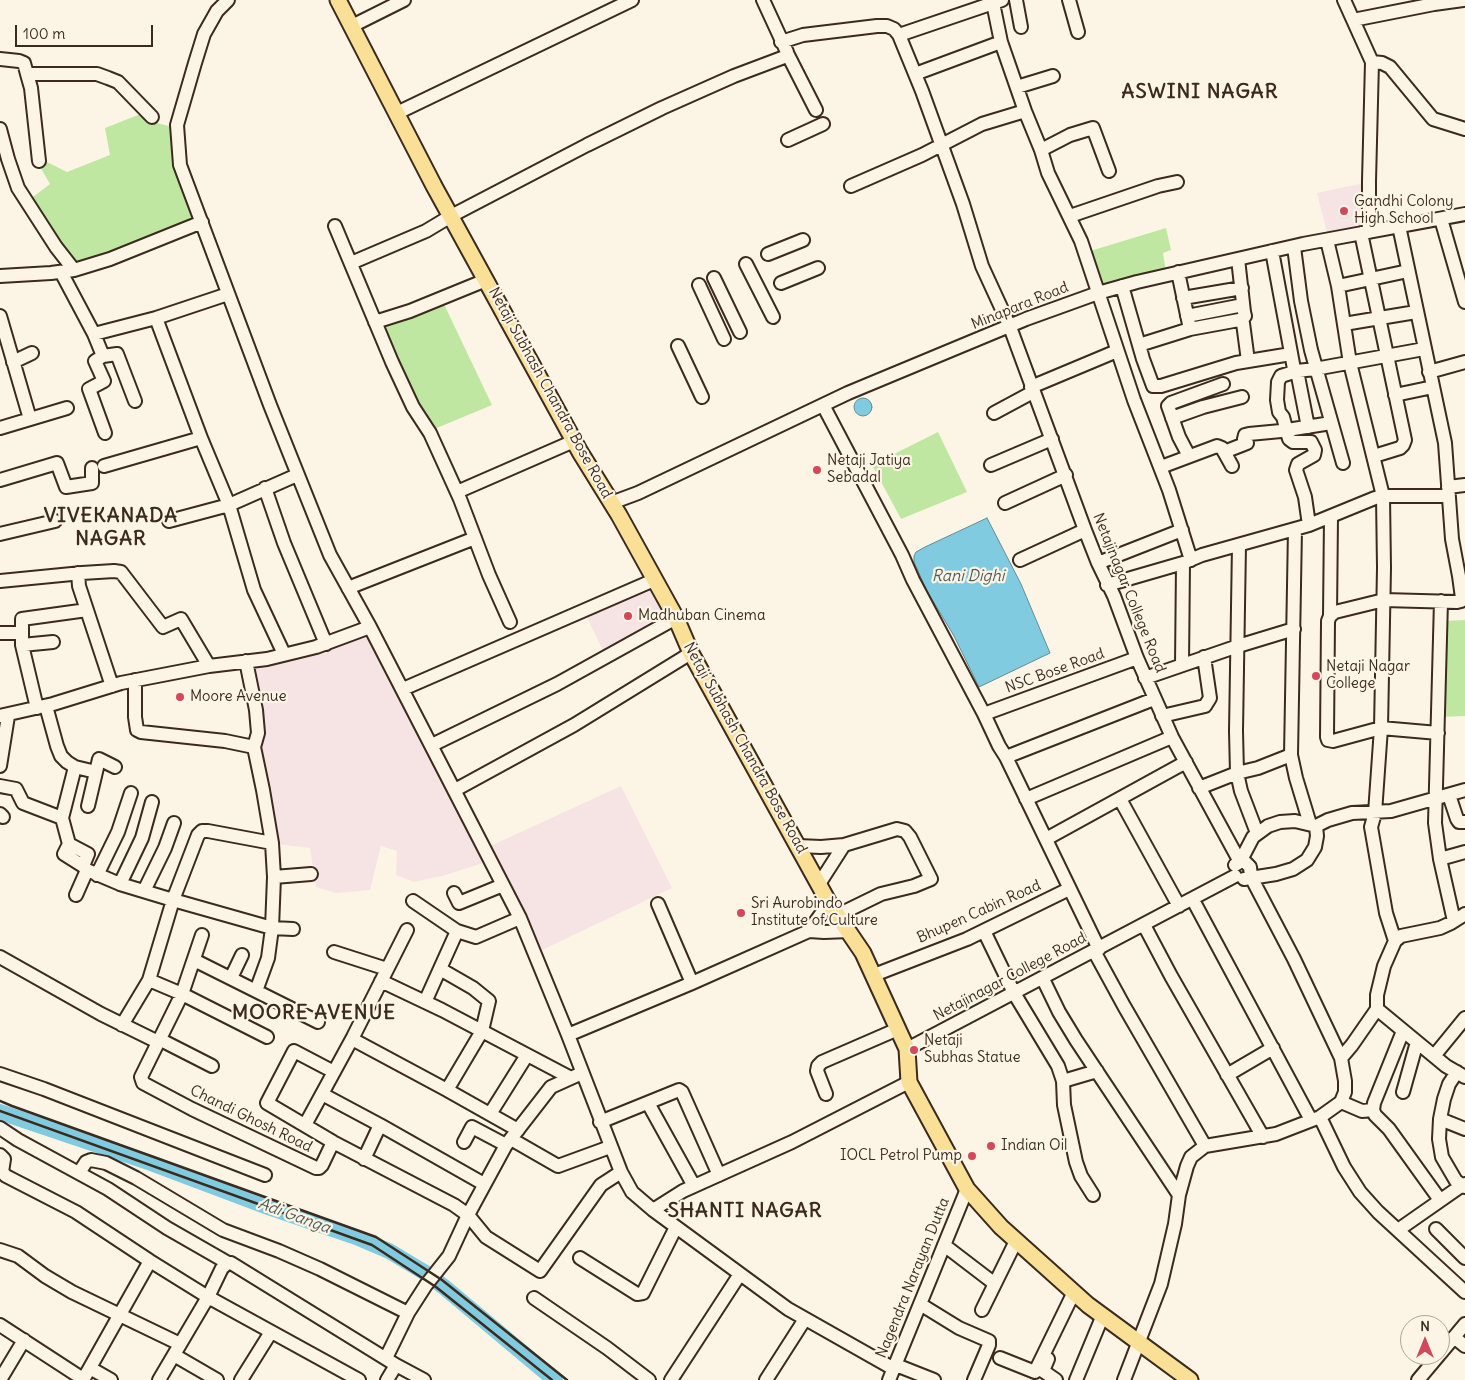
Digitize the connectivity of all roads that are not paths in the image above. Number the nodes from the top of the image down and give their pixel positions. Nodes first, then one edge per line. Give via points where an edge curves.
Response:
1 (228, 0) edge
2 (338, 0) edge
3 (404, 0) edge
4 (632, 0) edge
5 (763, 0) edge
6 (1016, 0) edge
7 (1069, 0) edge
8 (1344, 0) edge
9 (1463, 0) edge
10 (997, 2) edge
11 (978, 4) edge
12 (1353, 20) junction
13 (352, 26) junction
14 (1021, 26) dead end
15 (1078, 32) dead end
16 (899, 35) junction
17 (781, 42) junction
18 (1001, 42) junction
19 (788, 54) junction
20 (0, 59) edge
21 (1372, 62) junction
22 (27, 74) junction
23 (915, 74) junction
24 (1053, 76) dead end
25 (1017, 87) junction
26 (816, 110) dead end
27 (1026, 111) junction
28 (397, 113) junction
29 (152, 117) dead end
30 (823, 124) dead end
31 (0, 129) edge
32 (1465, 129) edge
33 (788, 140) dead end
34 (942, 144) junction
35 (1041, 150) junction
36 (39, 161) dead end
37 (1109, 172) dead end
38 (1177, 182) dead end
39 (851, 186) dead end
40 (1465, 214) edge
41 (451, 216) junction
42 (1070, 216) junction
43 (1441, 219) junction
44 (202, 222) junction
45 (335, 226) dead end
46 (1400, 226) junction
47 (1365, 232) junction
48 (803, 240) dead end
49 (1328, 240) junction
50 (1294, 246) junction
51 (1272, 251) junction
52 (768, 254) dead end
53 (1238, 259) junction
54 (351, 263) junction
55 (746, 264) dead end
56 (818, 268) dead end
57 (67, 271) junction
58 (1408, 271) junction
59 (1178, 272) junction
60 (2, 273) edge
61 (714, 278) dead end
62 (1371, 279) junction
63 (486, 280) junction
64 (781, 284) dead end
65 (699, 285) dead end
66 (1122, 286) junction
67 (1338, 286) junction
68 (1242, 288) junction
69 (1098, 293) junction
70 (228, 294) junction
71 (1183, 298) junction
72 (1465, 302) edge
73 (1243, 305) junction
74 (1416, 312) junction
75 (0, 316) edge
76 (1187, 316) junction
77 (773, 317) dead end
78 (156, 318) junction
79 (1379, 319) junction
80 (1241, 321) junction
81 (375, 322) junction
82 (1344, 324) junction
83 (1010, 327) junction
84 (1190, 329) junction
85 (740, 332) dead end
86 (94, 334) junction
87 (724, 339) dead end
88 (1139, 345) junction
89 (678, 346) dead end
90 (1424, 349) junction
91 (1117, 351) junction
92 (32, 354) dead end
93 (1291, 354) junction
94 (103, 356) junction
95 (1387, 357) junction
96 (1248, 361) junction
97 (13, 362) junction
98 (1465, 362) edge
99 (1350, 363) junction
100 (1315, 369) junction
101 (1297, 371) junction
102 (1429, 372) junction
103 (1223, 384) dead end
104 (1433, 387) junction
105 (1032, 389) junction
106 (1396, 395) junction
107 (702, 397) dead end
108 (1242, 397) dead end
109 (135, 401) dead end
110 (823, 405) junction
111 (67, 408) dead end
112 (994, 413) dead end
113 (1172, 418) junction
114 (30, 419) junction
115 (1331, 423) junction
116 (1308, 427) junction
117 (0, 428) edge
118 (1286, 430) junction
119 (106, 433) dead end
120 (201, 438) junction
121 (1052, 439) junction
122 (574, 442) junction
123 (1224, 452) junction
124 (1189, 456) junction
125 (1374, 456) junction
126 (1343, 463) dead end
127 (991, 466) dead end
128 (1232, 466) dead end
129 (1161, 468) junction
130 (297, 475) junction
131 (1066, 475) junction
132 (0, 480) edge
133 (1465, 485) edge
134 (265, 488) junction
135 (1448, 491) junction
136 (457, 492) junction
137 (1383, 496) junction
138 (1005, 503) dead end
139 (230, 505) junction
140 (615, 509) junction
141 (1331, 517) junction
142 (55, 521) dead end
143 (169, 521) dead end
144 (1309, 526) junction
145 (1295, 529) junction
146 (1085, 530) junction
147 (1182, 530) junction
148 (0, 534) edge
149 (475, 538) junction
150 (1239, 545) junction
151 (1020, 560) dead end
152 (1187, 561) junction
153 (1098, 563) junction
154 (78, 574) junction
155 (1462, 576) edge
156 (654, 580) junction
157 (0, 581) edge
158 (1107, 585) junction
159 (348, 588) junction
160 (1384, 600) junction
161 (1441, 601) junction
162 (87, 610) junction
163 (1330, 616) junction
164 (676, 618) junction
165 (510, 622) dead end
166 (370, 627) junction
167 (1294, 629) junction
168 (0, 633) edge
169 (22, 639) junction
170 (53, 642) dead end
171 (326, 644) junction
172 (1238, 646) junction
173 (691, 653) junction
174 (284, 654) junction
175 (1204, 657) junction
176 (1137, 658) junction
177 (246, 661) junction
178 (1182, 665) junction
179 (209, 666) junction
180 (1145, 678) junction
181 (135, 680) junction
182 (112, 686) junction
183 (402, 689) junction
184 (1154, 699) junction
185 (42, 707) junction
186 (984, 714) junction
187 (4, 716) edge
188 (1162, 716) junction
189 (1381, 728) junction
190 (1438, 733) junction
191 (1172, 737) junction
192 (432, 745) junction
193 (254, 747) junction
194 (1292, 755) junction
195 (1006, 757) junction
196 (1186, 762) junction
197 (0, 766) edge
198 (75, 767) junction
199 (115, 767) dead end
200 (96, 772) junction
201 (1237, 773) junction
202 (0, 786) edge
203 (1199, 788) junction
204 (455, 790) junction
205 (1465, 790) edge
206 (131, 793) dead end
207 (1449, 795) junction
208 (1026, 799) junction
209 (1120, 799) junction
210 (1434, 800) junction
211 (152, 802) dead end
212 (88, 806) dead end
213 (1375, 813) junction
214 (62, 818) junction
215 (1465, 822) edge
216 (174, 823) dead end
217 (1313, 825) junction
218 (1257, 833) junction
219 (1046, 839) junction
220 (272, 844) junction
221 (844, 845) junction
222 (798, 846) junction
223 (1465, 852) edge
224 (1440, 859) junction
225 (1240, 862) junction
226 (89, 870) junction
227 (311, 874) dead end
228 (1234, 876) junction
229 (274, 877) junction
230 (1251, 877) junction
231 (120, 884) junction
232 (819, 884) junction
233 (503, 885) junction
234 (1069, 889) junction
235 (144, 892) junction
236 (454, 893) dead end
237 (76, 895) dead end
238 (173, 900) junction
239 (1193, 900) junction
240 (413, 901) dead end
241 (658, 904) dead end
242 (1180, 906) junction
243 (833, 909) junction
244 (1465, 914) edge
245 (520, 918) junction
246 (1454, 921) junction
247 (1144, 925) junction
248 (272, 928) junction
249 (293, 929) dead end
250 (406, 930) dead end
251 (458, 931) junction
252 (809, 931) junction
253 (849, 931) junction
254 (984, 931) junction
255 (202, 935) dead end
256 (1394, 940) junction
257 (1097, 950) junction
258 (334, 952) dead end
259 (242, 955) dead end
260 (0, 956) edge
261 (194, 960) junction
262 (387, 969) junction
263 (440, 969) junction
264 (874, 975) junction
265 (231, 978) junction
266 (1042, 978) junction
267 (148, 980) junction
268 (381, 981) junction
269 (692, 983) junction
270 (256, 991) junction
271 (1014, 993) junction
272 (182, 994) junction
273 (425, 1002) junction
274 (1377, 1010) junction
275 (1465, 1018) edge
276 (318, 1022) dead end
277 (122, 1025) junction
278 (898, 1029) junction
279 (482, 1031) junction
280 (1403, 1031) junction
281 (568, 1035) junction
282 (267, 1037) dead end
283 (352, 1039) junction
284 (158, 1041) junction
285 (1417, 1042) junction
286 (1273, 1048) junction
287 (907, 1049) junction
288 (526, 1055) junction
289 (1434, 1056) junction
290 (1341, 1058) junction
291 (212, 1066) dead end
292 (1097, 1071) junction
293 (334, 1072) junction
294 (0, 1074) edge
295 (577, 1075) junction
296 (1227, 1075) junction
297 (1461, 1075) edge
298 (1063, 1081) junction
299 (909, 1082) junction
300 (448, 1090) junction
301 (1403, 1092) dead end
302 (322, 1094) junction
303 (826, 1094) dead end
304 (1341, 1102) junction
305 (648, 1103) junction
306 (1373, 1110) junction
307 (490, 1114) junction
308 (1315, 1119) junction
309 (1440, 1119) junction
310 (600, 1122) junction
311 (305, 1125) junction
312 (380, 1125) junction
313 (0, 1128) edge
314 (1465, 1129) edge
315 (1263, 1137) junction
316 (512, 1138) junction
317 (333, 1142) junction
318 (464, 1142) dead end
319 (1205, 1146) junction
320 (610, 1148) junction
321 (0, 1156) edge
322 (364, 1159) junction
323 (79, 1172) junction
324 (621, 1172) junction
325 (265, 1175) dead end
326 (719, 1175) junction
327 (484, 1184) junction
328 (694, 1186) junction
329 (1464, 1186) edge
330 (967, 1189) junction
331 (1093, 1195) dead end
332 (1179, 1195) junction
333 (1440, 1200) junction
334 (653, 1210) junction
335 (468, 1215) junction
336 (676, 1227) junction
337 (1436, 1229) dead end
338 (1398, 1230) junction
339 (1016, 1241) junction
340 (944, 1245) junction
341 (0, 1250) edge
342 (580, 1258) dead end
343 (1465, 1258) edge
344 (150, 1261) junction
345 (228, 1263) junction
346 (740, 1274) junction
347 (995, 1284) junction
348 (1465, 1292) edge
349 (1077, 1295) junction
350 (208, 1297) junction
351 (534, 1298) dead end
352 (920, 1304) junction
353 (982, 1310) dead end
354 (408, 1313) junction
355 (120, 1315) junction
356 (1102, 1316) junction
357 (805, 1319) junction
358 (1465, 1324) edge
359 (0, 1325) edge
360 (270, 1332) junction
361 (1454, 1337) junction
362 (24, 1340) junction
363 (1139, 1342) junction
364 (1450, 1342) edge
365 (1465, 1346) edge
366 (177, 1350) junction
367 (1000, 1358) dead end
368 (391, 1362) junction
369 (1431, 1365) edge
370 (893, 1371) edge
371 (86, 1375) edge
372 (1174, 1375) edge
373 (0, 1380) edge
374 (111, 1380) edge
375 (159, 1380) edge
376 (217, 1380) edge
377 (241, 1380) edge
378 (359, 1380) edge
379 (387, 1380) edge
380 (424, 1380) edge
381 (649, 1380) edge
382 (671, 1380) edge
383 (766, 1380) edge
384 (934, 1380) edge
385 (974, 1380) edge
386 (1056, 1380) edge
387 (1076, 1380) edge
388 (1124, 1380) edge
389 (1190, 1380) edge
390 (1418, 1380) edge

1 - 44 street via 204,34 177,125 180,165
2 - 13 main road, Netaji Subhash Chandra Bose Road
3 - 13 street
4 - 28 street
5 - 17 street
6 - 14 street
7 - 15 street
8 - 12 street
9 - 12 street
10 - 11 street
10 - 18 street
11 - 16 street
12 - 21 street
13 - 28 main road, Netaji Subhash Chandra Bose Road
16 - 17 street via 886,26 877,26 803,35
16 - 23 street, Netajinagar College Road
17 - 19 street
18 - 23 street
18 - 25 street
19 - 26 street
19 - 41 street via 662,108
20 - 22 street via 19,61 24,64
21 - 32 street via 1390,67 1434,119
21 - 47 street
22 - 29 street via 97,74 118,82
22 - 36 street
23 - 34 street, Netajinagar College Road
24 - 25 street
25 - 27 street
27 - 34 street via 982,124
27 - 35 street
28 - 41 main road, Netaji Subhash Chandra Bose Road
30 - 33 street
31 - 57 street via 18,188 56,247
34 - 39 street
34 - 83 street, Netajinagar College Road via 982,266
35 - 37 street via 1070,135 1093,128
35 - 42 street via 1048,174
38 - 42 street
40 - 43 street, Minapara Road
41 - 54 street via 426,231
41 - 63 main road, Netaji Subhash Chandra Bose Road
42 - 69 street
43 - 46 street, Minapara Road
43 - 72 street
44 - 57 street via 110,259
44 - 70 street
45 - 54 street
46 - 47 street, Minapara Road
46 - 58 street
47 - 49 street, Minapara Road
47 - 62 street
48 - 52 street
49 - 50 street, Minapara Road
49 - 67 street
50 - 51 street, Minapara Road
50 - 100 street
51 - 53 street, Minapara Road
51 - 93 street
53 - 59 street, Minapara Road
53 - 68 street
54 - 81 street
55 - 77 street
56 - 64 street
57 - 60 street
57 - 86 street
58 - 62 street
58 - 74 street
59 - 66 street, Minapara Road
59 - 71 street
61 - 85 street
62 - 67 street
62 - 79 street
63 - 81 street
63 - 122 main road, Netaji Subhash Chandra Bose Road
65 - 87 street
66 - 69 street, Minapara Road
66 - 88 street
67 - 82 street
68 - 71 street
68 - 73 street
69 - 83 street, Minapara Road
69 - 91 street
70 - 78 street
70 - 130 street
71 - 76 street
73 - 76 street
73 - 80 street via 1245,316
74 - 79 street
74 - 90 street
75 - 97 street
76 - 84 street
78 - 86 street
78 - 120 street
79 - 82 street
79 - 95 street
80 - 84 street
80 - 96 street
81 - 136 street
82 - 99 street
83 - 105 street, Netajinagar College Road
83 - 110 street, Minapara Road
84 - 88 street
86 - 94 street
88 - 96 street via 1151,384 1156,387
89 - 107 street
90 - 95 street
90 - 102 street
91 - 105 street
91 - 129 street
92 - 97 street
93 - 96 street
93 - 101 street
94 - 109 street via 117,354
94 - 119 street via 95,361 104,381 89,389
95 - 99 street
95 - 106 street
97 - 114 street
98 - 102 street
99 - 100 street
99 - 125 street
100 - 101 street
100 - 115 street
101 - 116 street
101 - 118 street via 1281,376 1278,382 1277,400
102 - 104 street
103 - 113 street via 1171,403 1168,406
104 - 106 street
104 - 135 street via 1445,443
105 - 112 street
105 - 121 street, Netajinagar College Road
106 - 125 street via 1404,434 1403,445
108 - 113 street
110 - 140 street, Minapara Road via 638,493
110 - 186 street
111 - 114 street
113 - 124 street
114 - 117 street
115 - 116 street
115 - 126 street
116 - 118 street
118 - 123 street via 1245,435 1247,443
118 - 144 street via 1293,442 1311,442 1315,450 1314,455 1298,464 1296,470 1305,497
120 - 132 street via 98,467 92,483 66,487 57,463
120 - 139 street
121 - 127 street
121 - 131 street, Netajinagar College Road
122 - 136 street
122 - 140 main road, Netaji Subhash Chandra Bose Road
123 - 124 street via 1217,446
123 - 128 street
124 - 129 street
125 - 137 street
129 - 147 street
130 - 134 street
130 - 159 street via 330,555
131 - 138 street
131 - 146 street, Netajinagar College Road
133 - 135 street
134 - 139 street
134 - 171 street
135 - 137 street
135 - 155 street via 1452,539
136 - 149 street
137 - 141 street
137 - 160 street
139 - 143 street
139 - 174 street via 254,590
140 - 156 main road, Netaji Subhash Chandra Bose Road
141 - 144 street
141 - 163 street
142 - 148 street
144 - 145 street
145 - 150 street
145 - 167 street
146 - 151 street
146 - 153 street, Netajinagar College Road
147 - 152 street
147 - 153 street
149 - 159 street
149 - 165 street
150 - 152 street
150 - 172 street
152 - 158 street
152 - 178 street
153 - 158 street, Netajinagar College Road
154 - 157 street
154 - 162 street via 78,586
154 - 179 street via 121,572 163,627 182,619
155 - 161 street via 1461,601
156 - 164 main road, Netaji Subhash Chandra Bose Road
156 - 183 street
158 - 176 street, Netajinagar College Road
159 - 166 street
160 - 161 street
160 - 163 street
160 - 189 street
161 - 190 street
162 - 169 street via 22,619
162 - 182 street
163 - 189 street via 1328,740
164 - 173 main road, Netaji Subhash Chandra Bose Road
164 - 192 street via 557,684
166 - 171 street
166 - 183 street
167 - 172 street
167 - 194 street
168 - 169 street
169 - 170 street
169 - 185 street
171 - 174 street
172 - 175 street
172 - 201 street
173 - 204 street via 574,725
173 - 222 main road, Netaji Subhash Chandra Bose Road
174 - 177 street
175 - 178 street
175 - 188 street via 1210,698 1205,706
176 - 180 street, Netajinagar College Road
176 - 186 street, NSC Bose Road
177 - 179 street
177 - 193 street via 256,710 258,732
178 - 180 street
179 - 181 street
180 - 184 street, Netajinagar College Road
181 - 182 street
181 - 193 street via 137,730
182 - 185 street
183 - 192 street
184 - 188 street, Netajinagar College Road
184 - 195 street
185 - 187 street
185 - 198 street via 57,746 67,762
186 - 195 street
187 - 197 street
188 - 191 street, Netajinagar College Road
189 - 190 street
189 - 213 street
190 - 210 street
191 - 196 street, Netajinagar College Road
191 - 208 street
192 - 204 street
193 - 220 street
194 - 201 street
194 - 217 street via 1296,778
195 - 208 street
196 - 203 street, Netajinagar College Road
196 - 209 street
198 - 200 street
198 - 214 street
199 - 200 street via 99,759
200 - 212 street
201 - 203 street
201 - 218 street
202 - 214 street via 16,789 23,803
203 - 225 street, Netajinagar College Road
204 - 233 street
205 - 207 street
206 - 226 street via 118,832
207 - 210 street
207 - 215 street via 1457,819
208 - 219 street
209 - 219 street
209 - 242 street
210 - 213 street
210 - 224 street
211 - 231 street via 142,838
213 - 217 street via 1352,813
213 - 256 street via 1373,837
214 - 226 street via 69,844 88,854
216 - 235 street
217 - 218 street via 1280,822
217 - 230 street via 1317,836 1307,860 1293,869
218 - 225 street
219 - 234 street
220 - 229 street
220 - 238 street via 202,831
221 - 222 street
221 - 232 street
221 - 243 street via 888,830 906,831 931,878 914,886
222 - 232 main road, Netaji Subhash Chandra Bose Road
223 - 224 street
224 - 246 street
225 - 228 street via 1234,866
225 - 230 street via 1250,867
226 - 231 street
226 - 237 street
227 - 229 street
228 - 230 street via 1242,880
228 - 239 street, Netajinagar College Road
229 - 248 street
230 - 290 street
231 - 235 street
232 - 243 main road, Netaji Subhash Chandra Bose Road
233 - 236 street via 459,903
233 - 245 street
234 - 254 street, Bhupen Cabin Road
234 - 257 street
235 - 238 street
238 - 248 street
238 - 267 street
239 - 242 street, Netajinagar College Road
239 - 286 street
240 - 251 street
241 - 269 street
242 - 247 street, Netajinagar College Road
243 - 252 street
243 - 253 main road, Netaji Subhash Chandra Bose Road
244 - 246 street
245 - 251 street via 476,937
245 - 281 street
246 - 256 street
247 - 257 street, Netajinagar College Road
247 - 296 street
248 - 249 street
248 - 270 street via 268,958
250 - 262 street
251 - 263 street
252 - 253 street
252 - 269 street
253 - 264 main road, Netaji Subhash Chandra Bose Road
254 - 264 street, Bhupen Cabin Road
254 - 271 street
255 - 261 street
256 - 274 street via 1384,966
257 - 266 street, Netajinagar College Road
257 - 319 street via 1124,1006
258 - 262 street
259 - 265 street
260 - 277 street
261 - 265 street
261 - 272 street
262 - 268 street
263 - 273 street
263 - 279 street via 488,1001
264 - 278 main road, Netaji Subhash Chandra Bose Road
265 - 270 street
266 - 271 street, Netajinagar College Road
266 - 292 street via 1059,1012
267 - 272 street
267 - 277 street
268 - 273 street
268 - 283 street
269 - 281 street
270 - 276 street
271 - 287 street, Netajinagar College Road
271 - 298 street via 1058,1066
272 - 282 street
272 - 284 street
273 - 279 street
274 - 280 street
274 - 290 street
275 - 289 street
277 - 284 street
278 - 287 main road, Netaji Subhash Chandra Bose Road
278 - 303 street via 822,1062 817,1071
279 - 288 street
279 - 300 street
280 - 285 street
280 - 306 street
281 - 295 street
283 - 293 street
283 - 300 street
284 - 291 street
284 - 317 street, Chandi Ghosh Road via 141,1077 143,1083 316,1168 322,1165
285 - 289 street
285 - 301 street
286 - 296 street
286 - 308 street
287 - 299 main road, Netaji Subhash Chandra Bose Road
288 - 295 street
288 - 307 street
289 - 297 street
290 - 304 street via 1345,1092
292 - 298 street
292 - 332 street
293 - 302 street
293 - 311 street via 293,1052 267,1104
294 - 325 street
295 - 310 street
295 - 316 street via 551,1087
296 - 315 street
297 - 309 street via 1449,1084
298 - 331 street via 1064,1105 1076,1162
299 - 326 street
299 - 330 main road, Netaji Subhash Chandra Bose Road
300 - 307 street
302 - 311 street
302 - 312 street
304 - 306 street via 1362,1110
304 - 308 street
305 - 310 street
305 - 326 street via 676,1090 682,1092
305 - 328 street
306 - 333 street
307 - 316 street
308 - 315 street
308 - 338 street via 1360,1192
309 - 314 street
309 - 329 street via 1439,1150 1451,1174
310 - 320 street
311 - 317 street
312 - 322 street
312 - 327 street
313 - 323 street
315 - 319 street
316 - 318 street via 472,1127
316 - 320 street via 558,1166
316 - 327 street
317 - 322 street, Chandi Ghosh Road
319 - 332 street via 1192,1156
320 - 324 street
321 - 344 street via 4,1160 2,1172 6,1176 76,1212
322 - 335 street, Chandi Ghosh Road via 416,1184
323 - 345 street
323 - 354 street via 91,1160 106,1163 222,1230 279,1251
324 - 334 street via 632,1192
324 - 335 street, Chandi Ghosh Road via 601,1185 540,1270 486,1237
326 - 328 street
327 - 335 street
328 - 334 street
329 - 333 street
330 - 339 main road, Netaji Subhash Chandra Bose Road
330 - 340 street, Nagendra Narayan Dutta
332 - 363 street via 1161,1284
333 - 338 street
334 - 336 street
335 - 354 street via 449,1256
336 - 342 street via 643,1293 637,1294
336 - 346 street
337 - 343 street
338 - 348 street
339 - 347 street
339 - 349 main road, Netaji Subhash Chandra Bose Road
340 - 347 street
340 - 352 street, Nagendra Narayan Dutta
341 - 355 street via 18,1256 72,1292
344 - 350 street
344 - 355 street
345 - 350 street via 222,1268
345 - 368 street
346 - 357 street
346 - 382 street
347 - 353 street
349 - 356 main road, Netaji Subhash Chandra Bose Road
349 - 367 street via 1035,1372
349 - 386 street via 1043,1368
350 - 360 street
350 - 366 street
351 - 381 street
352 - 370 street, Nagendra Narayan Dutta
352 - 385 street via 959,1328 989,1341
354 - 368 street
355 - 366 street
355 - 371 street
356 - 363 main road, Netaji Subhash Chandra Bose Road
356 - 387 street
357 - 370 street
357 - 383 street
358 - 361 street
359 - 362 street
360 - 377 street
360 - 378 street
361 - 364 street
361 - 365 street
362 - 371 street
362 - 373 street
363 - 372 main road, Netaji Subhash Chandra Bose Road
363 - 388 street
366 - 375 street
366 - 376 street
368 - 379 street
368 - 380 street
369 - 390 street
370 - 384 street
371 - 374 street
372 - 389 main road, Netaji Subhash Chandra Bose Road

